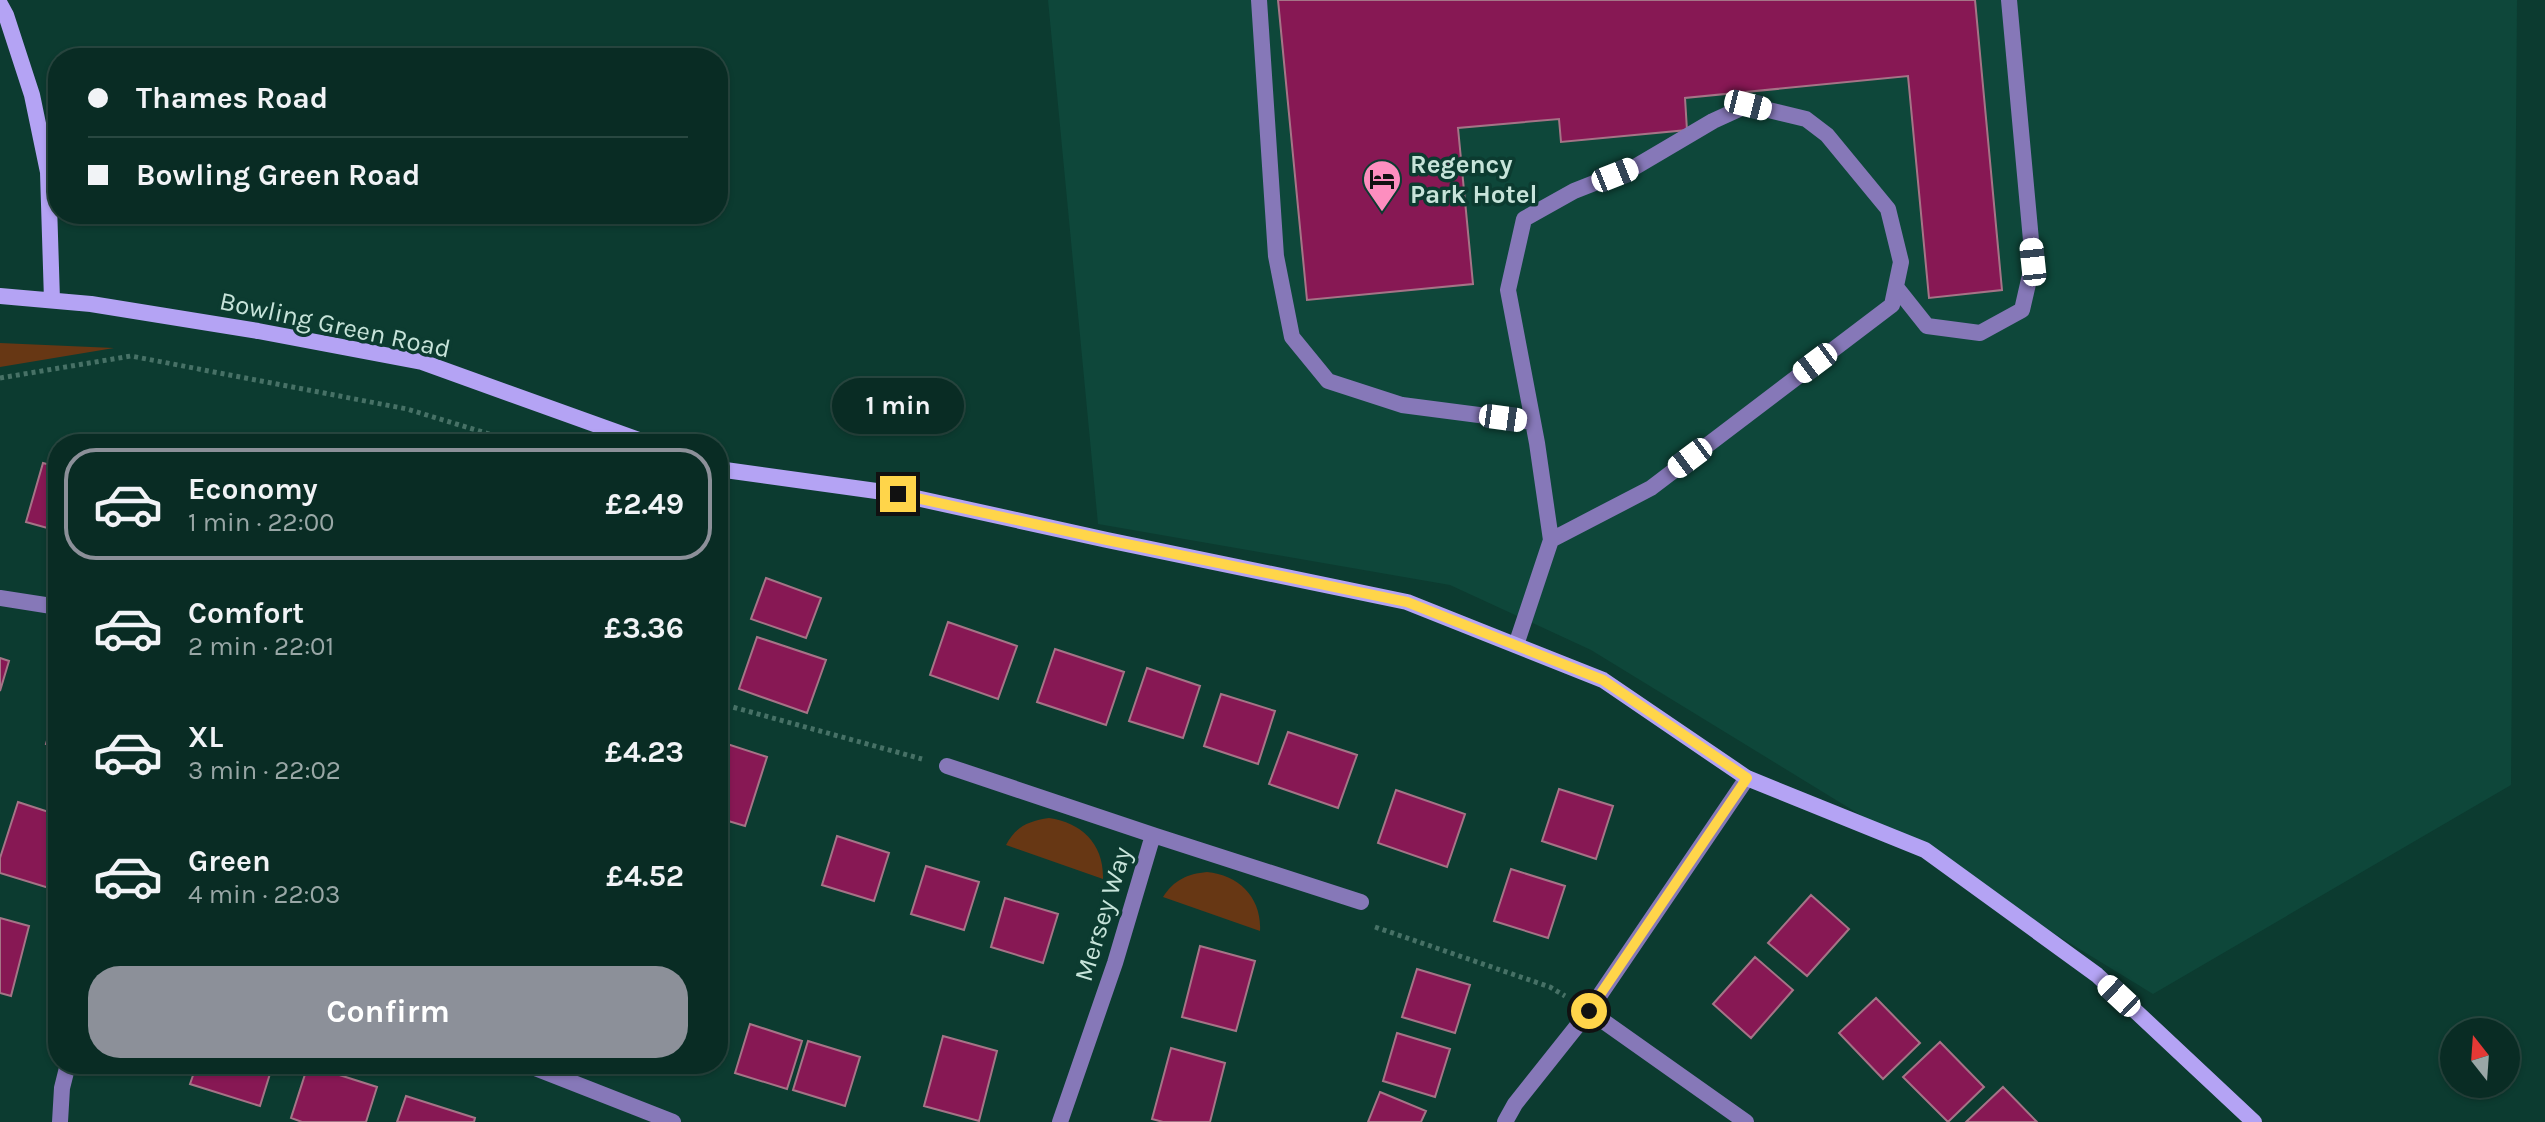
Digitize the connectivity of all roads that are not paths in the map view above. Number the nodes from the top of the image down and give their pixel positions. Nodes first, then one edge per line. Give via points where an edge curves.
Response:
1 (1259, 0) edge
2 (2009, 0) edge
3 (0, 4) edge
4 (48, 172) edge
5 (50, 224) edge
6 (1896, 287) junction
7 (0, 296) edge
8 (52, 300) junction
9 (1533, 422) junction
10 (622, 434) edge
11 (728, 474) edge
12 (1551, 540) junction
13 (0, 598) edge
14 (48, 605) edge
15 (1516, 645) junction
16 (947, 766) road end
17 (1747, 778) junction
18 (1153, 835) junction
19 (1361, 902) road end
20 (1589, 1011) junction
21 (66, 1074) edge
22 (551, 1074) edge
23 (60, 1122) edge
24 (673, 1122) edge
25 (1060, 1122) edge
26 (1505, 1122) edge
27 (1746, 1122) edge
28 (2254, 1122) edge

1 - 9 street via 1276,256 1292,337 1328,381 1402,405
2 - 6 street via 2033,262 2022,310 1980,333 1927,326
3 - 4 street via 32,95
5 - 8 street
6 - 9 street via 1901,262 1888,209 1827,135 1806,119 1748,105 1635,167 1574,191 1524,219 1508,290
6 - 12 street via 1892,305 1651,488
7 - 8 street, Bowling Green Road
8 - 10 street, Bowling Green Road via 422,362
9 - 12 street
11 - 15 street via 898,494 1407,602
12 - 15 street
13 - 14 street
15 - 17 street via 1603,680
16 - 18 street
17 - 20 street
17 - 28 street via 1925,850 2097,975
18 - 19 street, Mersey Way
18 - 25 street, Mersey Way
20 - 26 street
20 - 27 street
21 - 23 street
22 - 24 street

